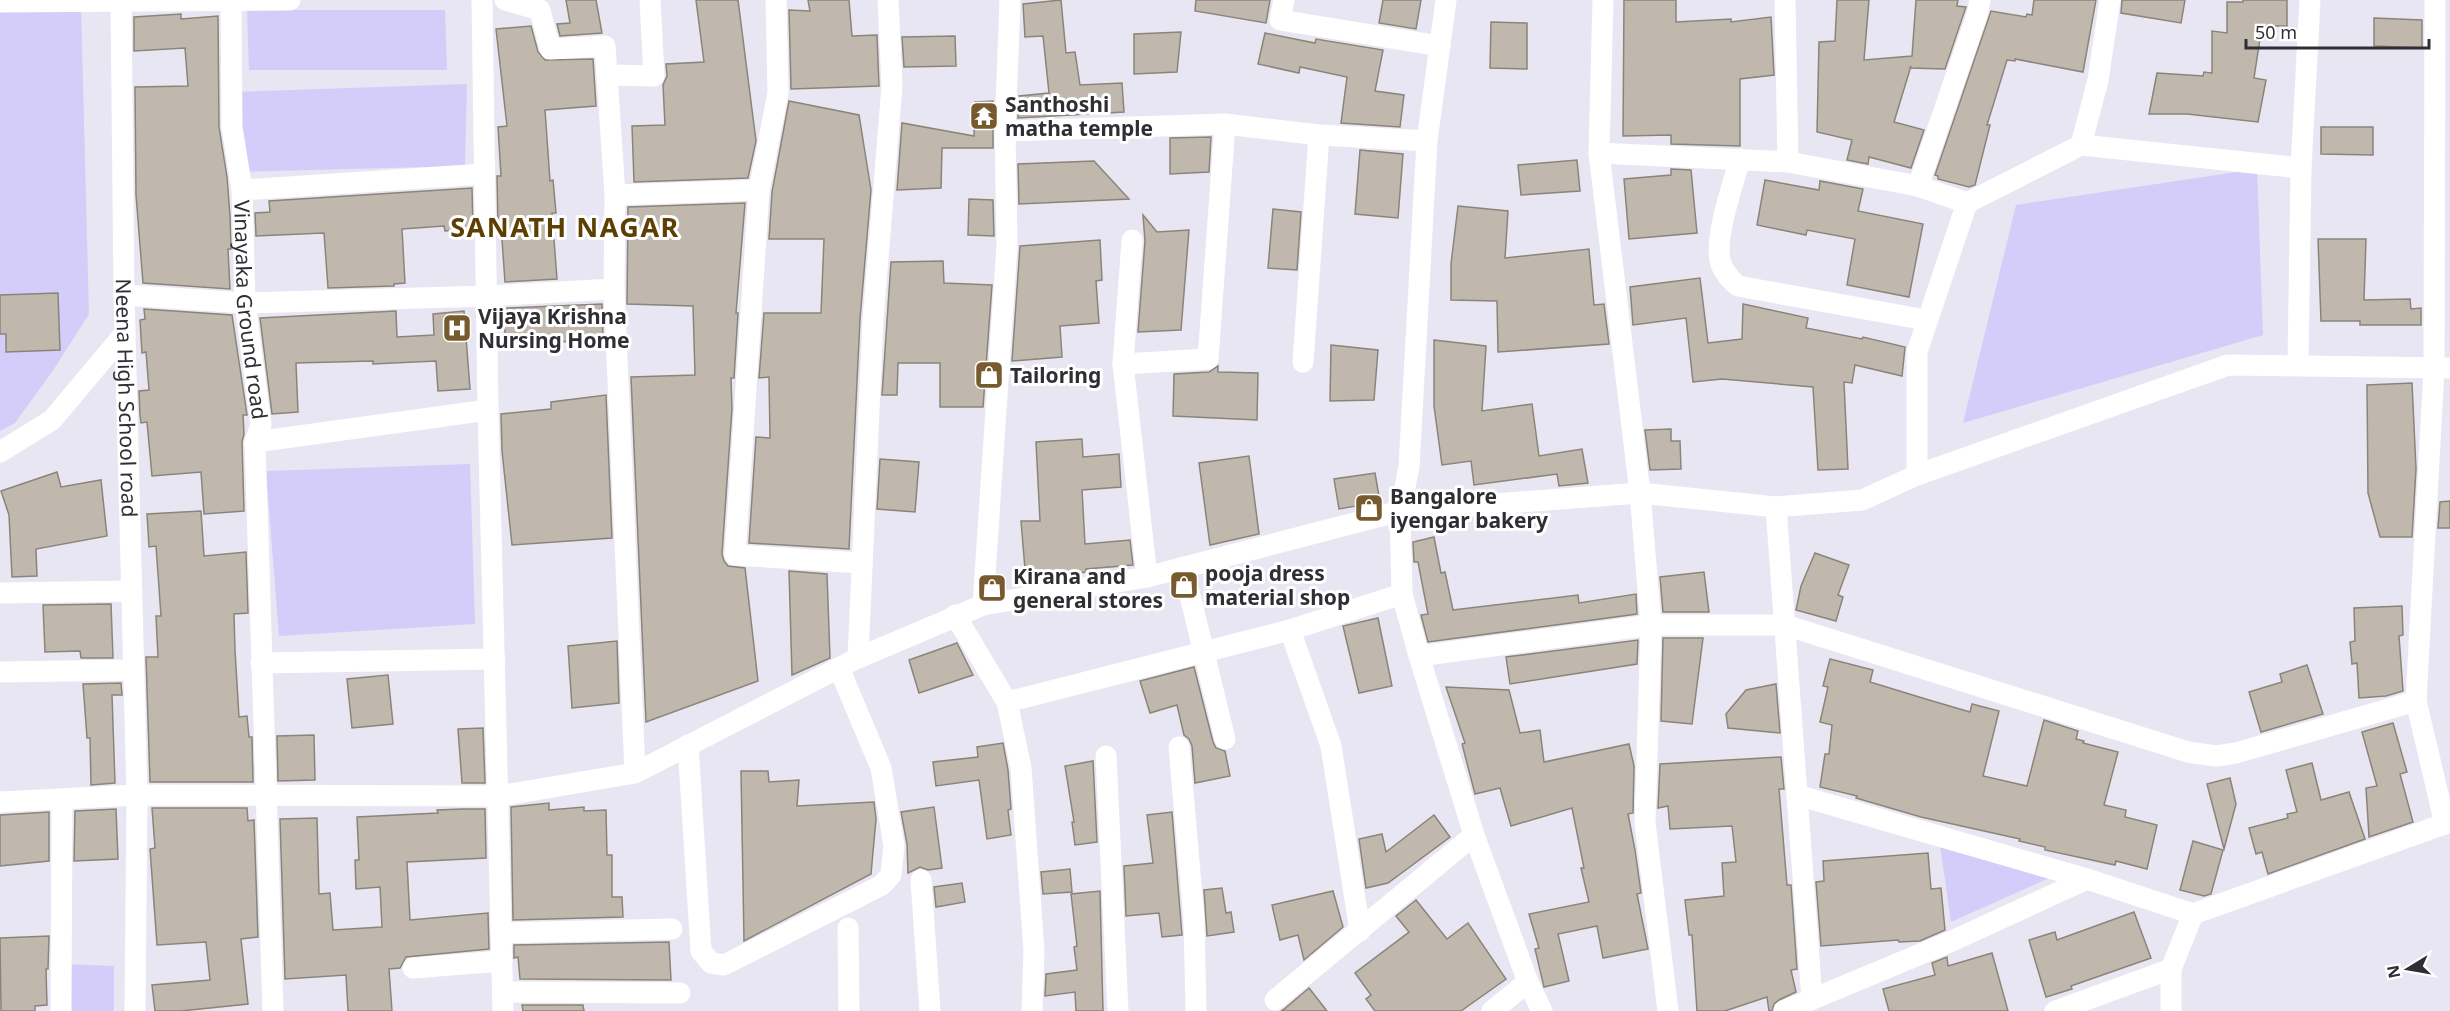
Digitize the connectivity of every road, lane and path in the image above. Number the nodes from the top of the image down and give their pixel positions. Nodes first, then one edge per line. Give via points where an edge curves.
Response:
1 (121, 0) edge
2 (290, 0) edge
3 (482, 0) edge
4 (505, 0) edge
5 (650, 0) edge
6 (776, 0) edge
7 (888, 0) edge
8 (1010, 0) edge
9 (1284, 0) edge
10 (1446, 0) edge
11 (1603, 0) edge
12 (1785, 0) edge
13 (1980, 0) edge
14 (2110, 0) edge
15 (2310, 0) edge
16 (2435, 0) edge
17 (0, 2) edge
18 (231, 2) junction
19 (1440, 46) junction
20 (608, 75) junction
21 (1225, 124) junction
22 (1005, 131) junction
23 (1319, 135) junction
24 (1427, 141) junction
25 (2081, 145) junction
26 (1599, 153) junction
27 (1740, 159) junction
28 (1788, 162) junction
29 (2301, 168) junction
30 (483, 174) junction
31 (1918, 186) junction
32 (242, 190) junction
33 (759, 190) junction
34 (615, 195) junction
35 (1967, 203) junction
36 (1132, 240) dead end
37 (614, 289) junction
38 (124, 295) junction
39 (487, 296) junction
40 (245, 303) junction
41 (1926, 320) junction
42 (125, 333) junction
43 (1303, 362) dead end
44 (1123, 364) junction
45 (2298, 364) junction
46 (2442, 368) edge
47 (488, 410) junction
48 (255, 442) junction
49 (0, 452) edge
50 (1917, 475) junction
51 (1640, 493) junction
52 (1776, 507) junction
53 (1400, 511) junction
54 (862, 563) junction
55 (1182, 567) junction
56 (1147, 577) junction
57 (132, 591) junction
58 (0, 593) edge
59 (1402, 594) junction
60 (983, 605) junction
61 (956, 615) junction
62 (1651, 625) junction
63 (1785, 625) junction
64 (1290, 630) junction
65 (1204, 652) junction
66 (1419, 656) junction
67 (495, 659) junction
68 (261, 663) junction
69 (849, 663) junction
70 (132, 670) junction
71 (0, 672) edge
72 (2416, 700) junction
73 (1007, 702) junction
74 (1225, 739) dead end
75 (688, 746) junction
76 (1179, 747) dead end
77 (1106, 756) dead end
78 (635, 773) junction
79 (137, 795) junction
80 (267, 795) junction
81 (1797, 795) junction
82 (499, 796) junction
83 (62, 799) junction
84 (0, 802) edge
85 (2447, 823) edge
86 (1474, 836) junction
87 (2087, 879) junction
88 (921, 880) dead end
89 (2193, 914) junction
90 (848, 928) dead end
91 (672, 929) dead end
92 (1360, 932) junction
93 (501, 933) junction
94 (502, 961) junction
95 (413, 968) dead end
96 (2171, 969) junction
97 (1528, 982) junction
98 (680, 993) dead end
99 (1812, 999) junction
100 (1275, 1000) dead end
101 (503, 1002) edge
102 (61, 1011) edge
103 (135, 1011) edge
104 (273, 1011) edge
105 (849, 1011) edge
106 (930, 1011) edge
107 (1032, 1011) edge
108 (1118, 1011) edge
109 (1196, 1011) edge
110 (1492, 1011) edge
111 (1542, 1011) edge
112 (1668, 1011) edge
113 (1784, 1011) edge
114 (2055, 1011) edge
115 (2171, 1011) edge

1 - 17 street
1 - 18 street
1 - 38 street, Neena High School road
2 - 18 street
3 - 30 street
4 - 20 street via 540,9 550,49 605,46
5 - 20 street via 654,76
6 - 33 street via 778,93
7 - 54 street via 892,86 873,320
8 - 22 street
9 - 19 street via 1280,20
10 - 19 street
11 - 26 street
12 - 28 street
13 - 31 street
14 - 25 street via 2098,80
15 - 29 street
16 - 46 street
18 - 32 street, Vinayaka Ground road via 232,127
19 - 24 street
20 - 34 street
21 - 22 street
21 - 23 street
21 - 44 street via 1208,359
22 - 60 street via 1007,245
23 - 24 street
23 - 43 street
24 - 53 street via 1409,467
25 - 29 street
25 - 35 street
26 - 27 street
26 - 51 street
27 - 28 street
27 - 41 street via 1719,240 1720,261 1738,286
28 - 31 street
29 - 45 street
30 - 32 street
30 - 39 street
31 - 35 street
32 - 40 street, Vinayaka Ground road
33 - 34 street
33 - 54 street via 735,555
34 - 37 street
35 - 41 street
36 - 44 street
37 - 39 street
37 - 78 street
38 - 40 street
38 - 42 street, Neena High School road
39 - 40 street
39 - 47 street
40 - 48 street, Vinayaka Ground road via 261,425
41 - 50 street via 1917,352
42 - 49 street via 52,420
42 - 57 street, Neena High School road
44 - 56 street
45 - 46 street
45 - 50 street via 2228,364
46 - 72 street
47 - 48 street
47 - 67 street
48 - 68 street, Vinayaka Ground road
50 - 52 street via 1862,500
51 - 52 street
51 - 53 street
51 - 62 street
52 - 63 street
53 - 55 street
53 - 59 street
54 - 69 street
55 - 56 street
55 - 65 street
56 - 60 street
57 - 58 street
57 - 70 street, Neena High School road
59 - 64 street
59 - 66 street
60 - 61 street
61 - 69 street
61 - 73 street
62 - 63 street
62 - 66 street
62 - 112 street via 1645,823
63 - 72 street via 2188,752 2216,756
63 - 81 street
64 - 65 street
64 - 92 street via 1331,746
65 - 73 street
65 - 74 street
66 - 86 street
67 - 68 street
67 - 82 street
68 - 80 street, Vinayaka Ground road
69 - 75 street
69 - 75 street via 881,768 894,846 891,874 882,885 724,965 711,963 701,951
70 - 71 street
70 - 79 street, Neena High School road
72 - 85 street
73 - 107 street via 1021,768 1034,951
75 - 78 street
76 - 109 street via 1194,919
77 - 108 street
78 - 82 street
79 - 80 street
79 - 83 street
79 - 103 street, Neena High School road
80 - 82 street
80 - 104 street, Vinayaka Ground road
81 - 87 street
81 - 99 street
82 - 93 street
83 - 84 street
83 - 102 street
85 - 89 street
86 - 92 street
86 - 97 street
87 - 89 street
87 - 99 street
88 - 106 street
89 - 96 street
90 - 105 street
91 - 93 street
92 - 100 street
93 - 94 street
94 - 95 street
94 - 101 street
96 - 114 street
96 - 115 street
97 - 110 street
97 - 111 street
98 - 101 street
99 - 113 street

